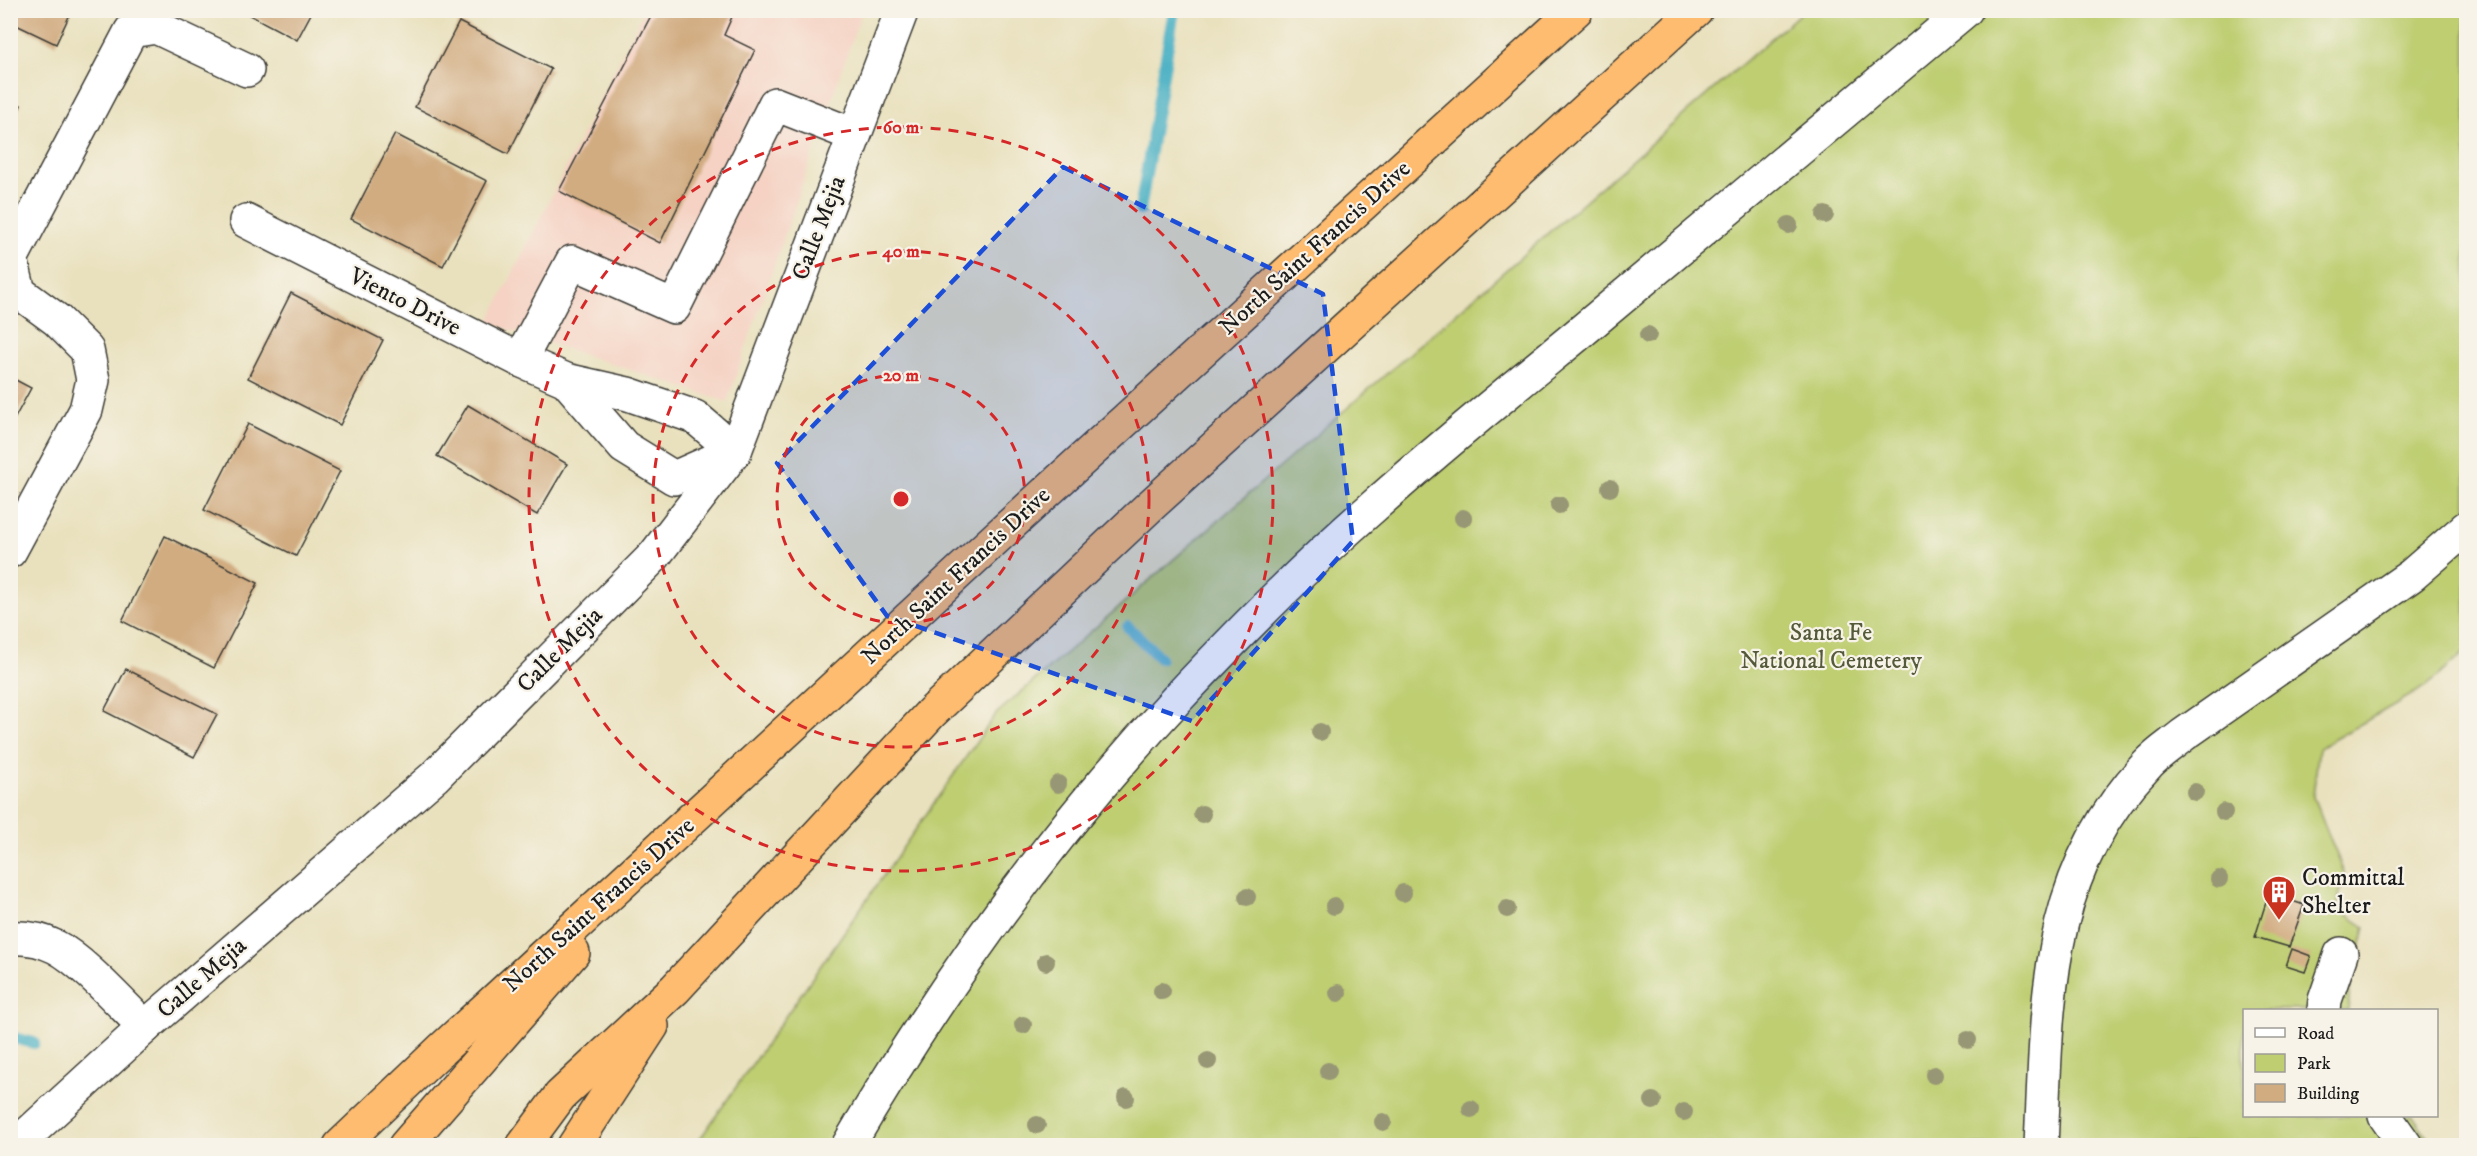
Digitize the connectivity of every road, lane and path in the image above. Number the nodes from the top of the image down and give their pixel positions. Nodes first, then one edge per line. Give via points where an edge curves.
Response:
1 (902, 10) edge
2 (1576, 10) edge
3 (1696, 10) edge
4 (1966, 10) edge
5 (247, 70) dead end
6 (854, 135) junction
7 (246, 221) dead end
8 (520, 360) junction
9 (566, 380) junction
10 (735, 451) junction
11 (2466, 528) edge
12 (10, 551) edge
13 (665, 845) junction
14 (10, 938) edge
15 (2341, 954) dead end
16 (675, 989) junction
17 (2324, 1009) edge
18 (146, 1027) junction
19 (2386, 1117) edge
20 (15, 1146) edge
21 (340, 1146) edge
22 (405, 1146) edge
23 (523, 1146) edge
24 (574, 1146) edge
25 (848, 1146) edge
26 (2041, 1146) edge
27 (2406, 1146) edge

1 - 6 street, Calle Mejia
2 - 13 highway, North Saint Francis Drive
3 - 16 highway via 1149,507 931,713
4 - 25 street via 1413,472 1273,600 1169,708 1056,840 921,1028
5 - 12 street via 156,27 132,31 11,259 19,292 57,320 87,350 93,380 86,410
6 - 8 street via 775,104 674,307 572,262
6 - 10 street, Calle Mejia
7 - 8 street, Viento Drive
8 - 9 street, Viento Drive
9 - 10 street, Viento Drive via 628,394 695,417
9 - 10 street, Viento Drive via 624,447 674,478
10 - 18 street, Calle Mejia via 654,556 434,777
11 - 26 street via 2412,575 2183,735 2123,792 2083,860 2055,944
13 - 21 highway, North Saint Francis Drive
13 - 22 highway
14 - 18 street via 24,937 56,947
15 - 17 street
16 - 23 highway via 560,1096
16 - 24 highway
18 - 20 street, Calle Mejia
19 - 27 street

